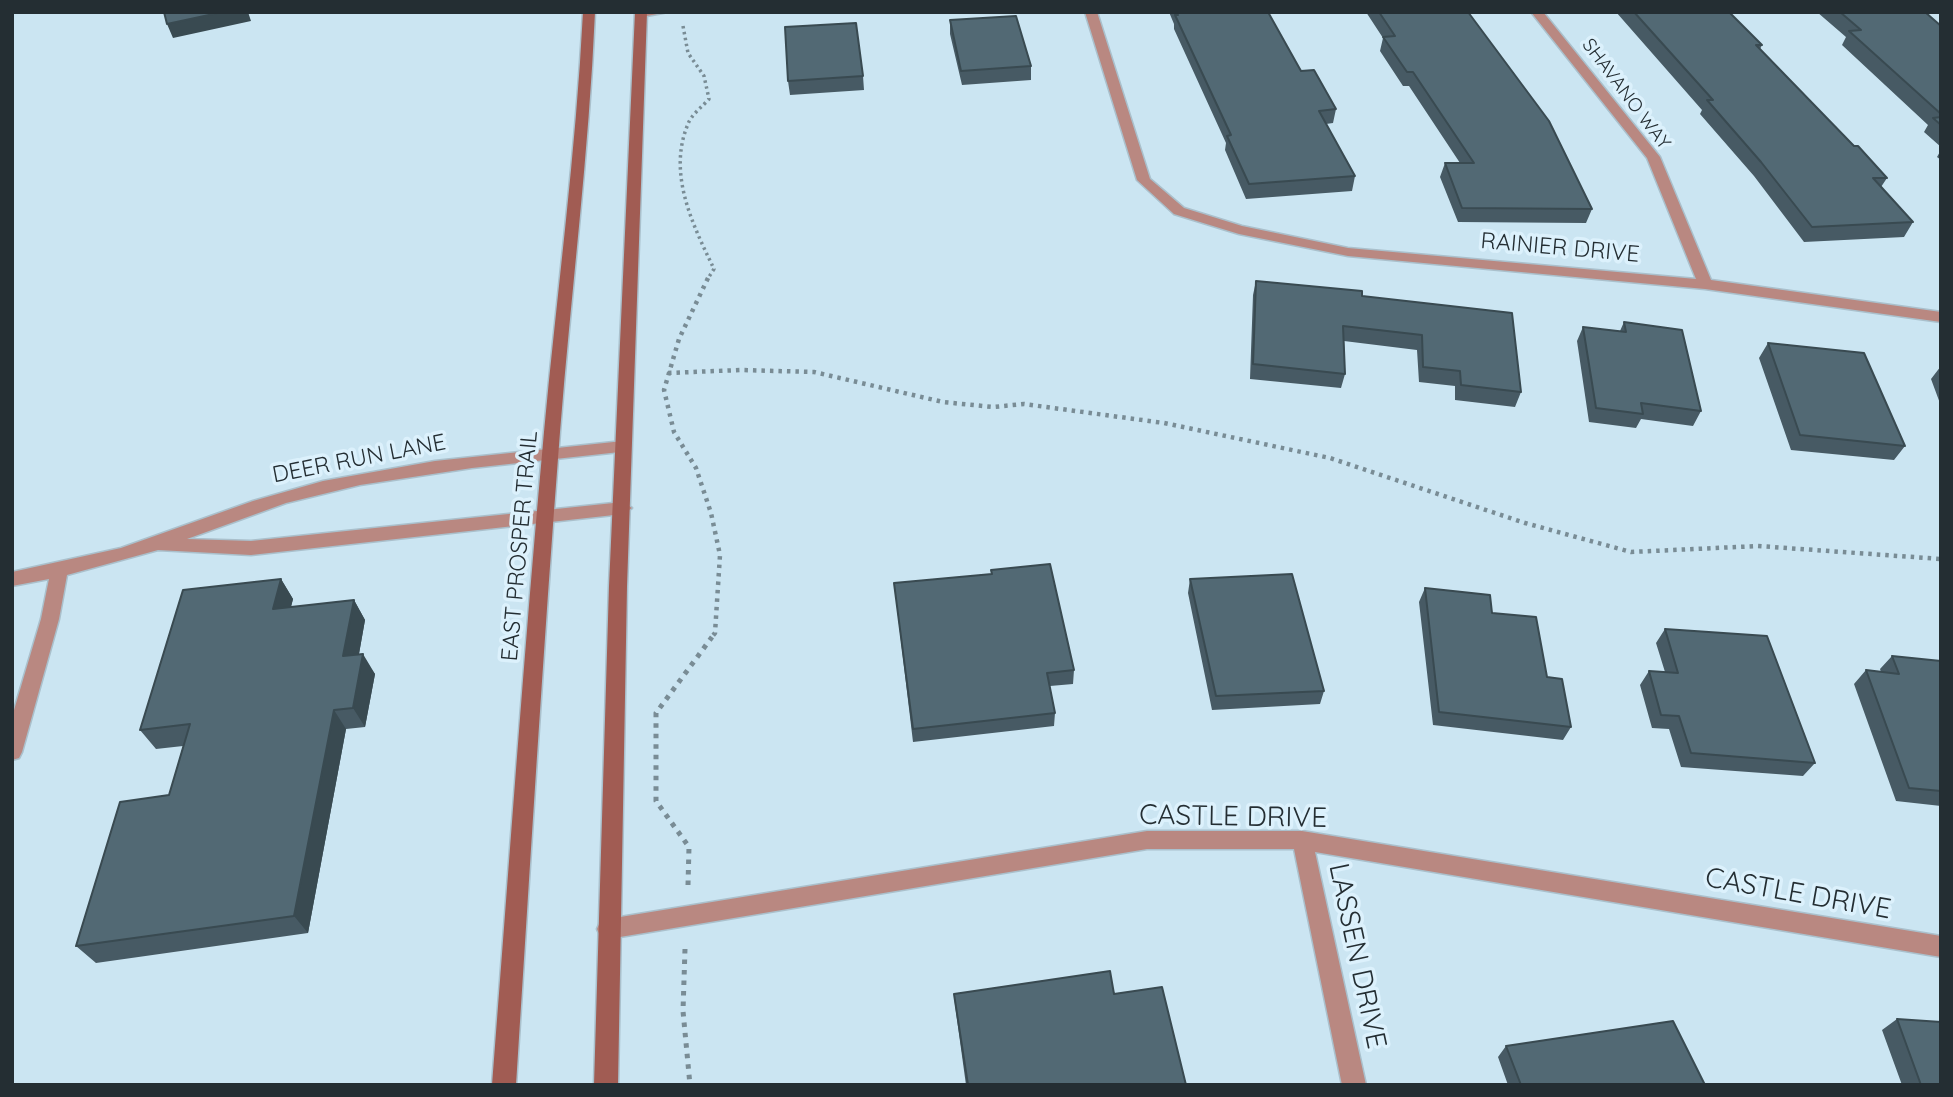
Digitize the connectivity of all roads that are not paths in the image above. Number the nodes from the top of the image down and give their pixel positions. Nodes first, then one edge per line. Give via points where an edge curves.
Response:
1 (589, 12) edge
2 (662, 12) edge
3 (1091, 12) edge
4 (1537, 12) edge
5 (641, 13) edge
6 (1705, 284) junction
7 (1941, 317) edge
8 (623, 447) junction
9 (552, 454) junction
10 (623, 508) junction
11 (545, 517) junction
12 (154, 544) junction
13 (59, 571) junction
14 (12, 579) edge
15 (12, 752) edge
16 (1303, 840) junction
17 (608, 929) junction
18 (1941, 947) edge
19 (505, 1085) edge
20 (606, 1085) edge
21 (1354, 1085) edge

1 - 9 main road, EAST PROSPER TRAIL via 584,119
2 - 5 street
3 - 6 street, RAINIER DRIVE via 1144,180 1179,211 1239,230 1348,252
4 - 6 street, SHAVANO WAY via 1653,157
5 - 8 main road
6 - 7 street, RAINIER DRIVE
8 - 9 street, DEER RUN LANE
8 - 10 main road
9 - 11 main road, EAST PROSPER TRAIL
9 - 12 street, DEER RUN LANE via 400,471 323,487
10 - 11 street, DEER RUN LANE
10 - 17 main road
11 - 12 street, DEER RUN LANE via 251,548
11 - 19 main road, EAST PROSPER TRAIL
12 - 13 street, DEER RUN LANE
13 - 14 street, DEER RUN LANE
13 - 15 street
16 - 17 street, CASTLE DRIVE via 1147,840
16 - 18 street, CASTLE DRIVE
16 - 21 street, LASSEN DRIVE
17 - 20 main road

